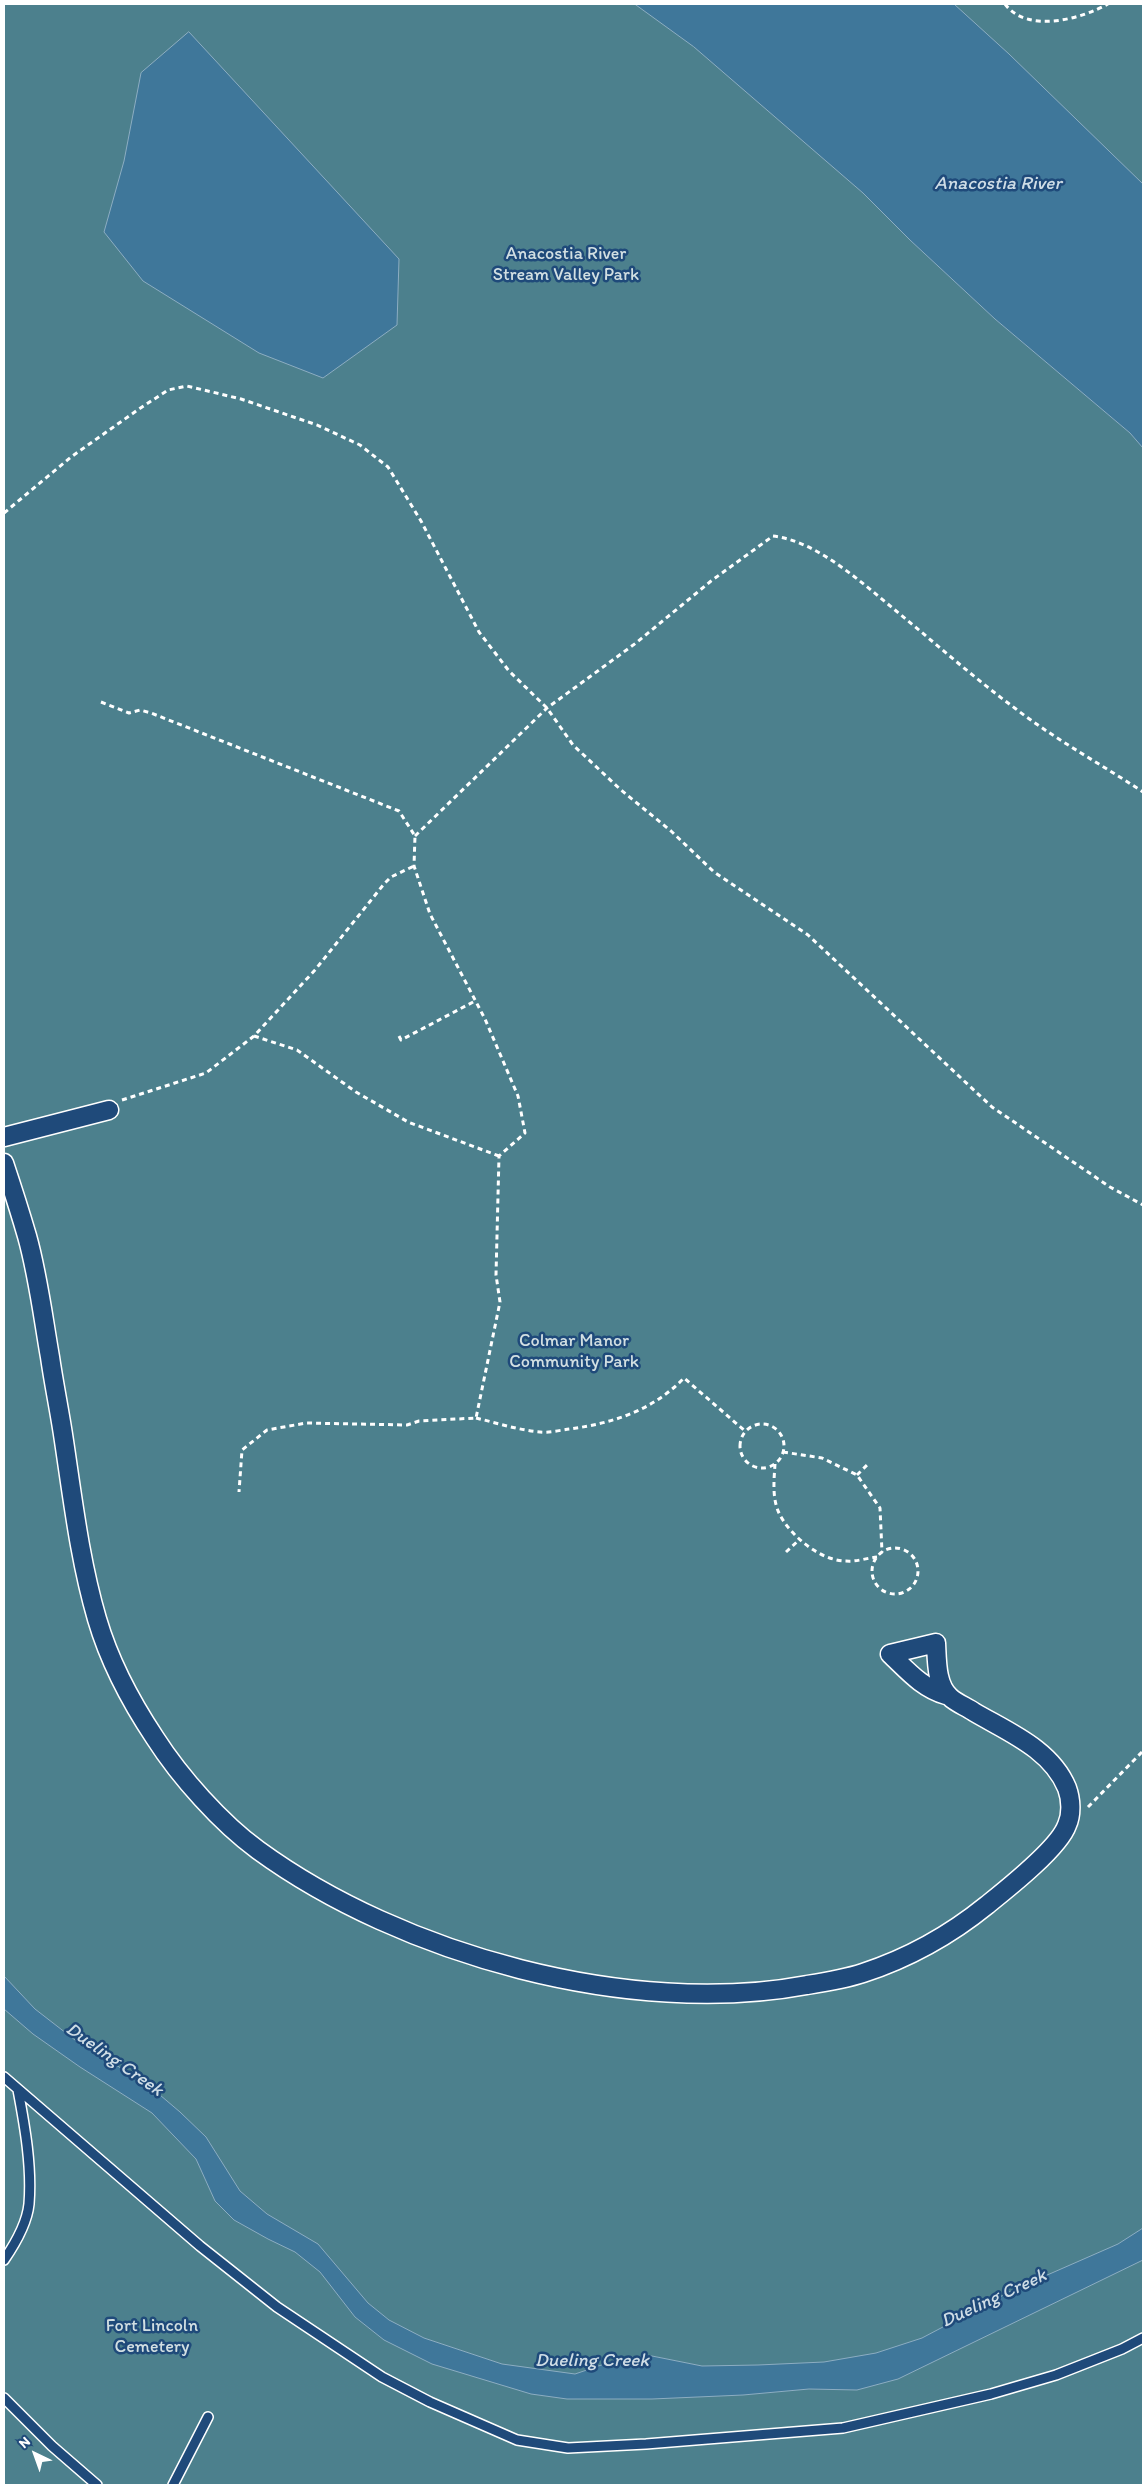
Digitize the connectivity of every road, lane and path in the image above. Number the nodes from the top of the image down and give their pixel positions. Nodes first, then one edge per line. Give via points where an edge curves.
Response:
1 (1005, 4) edge
2 (1108, 4) edge
3 (4, 513) edge
4 (101, 702) dead end
5 (548, 708) junction
6 (1143, 792) edge
7 (415, 836) junction
8 (414, 866) junction
9 (475, 1000) junction
10 (254, 1036) junction
11 (399, 1036) dead end
12 (109, 1110) joint
13 (4, 1138) edge
14 (499, 1156) junction
15 (4, 1164) edge
16 (1143, 1205) edge
17 (476, 1418) junction
18 (746, 1431) junction
19 (783, 1452) junction
20 (775, 1464) junction
21 (867, 1465) dead end
22 (857, 1475) junction
23 (239, 1492) dead end
24 (800, 1540) junction
25 (786, 1552) dead end
26 (882, 1552) junction
27 (877, 1557) junction
28 (946, 1695) dead end
29 (1143, 1751) edge
30 (1067, 1826) junction
31 (4, 2076) edge
32 (18, 2090) junction
33 (4, 2260) edge
34 (1143, 2338) edge
35 (4, 2398) edge
36 (208, 2417) dead end
37 (97, 2485) edge
38 (173, 2485) edge

1 - 2 path via 1014,13 1032,21 1062,20
3 - 5 path via 71,457 168,390 187,386 241,399 360,445 388,467 421,521 479,632 509,671
4 - 7 path via 129,712 151,713 399,811
5 - 6 path via 774,536 788,538 827,558 856,578 1015,709
5 - 7 path
5 - 16 path via 573,744 621,790 714,872 808,935 992,1107 1110,1187
7 - 8 path
8 - 9 path via 430,914
8 - 10 path via 384,884 315,970
9 - 11 path via 401,1040
9 - 14 path via 518,1096 525,1133
10 - 12 path via 206,1073 119,1101
10 - 14 path via 296,1050 356,1092 408,1122
12 - 13 street
14 - 17 path via 496,1275 500,1302
15 - 30 street via 28,1238 40,1294 84,1562 107,1648 155,1739 184,1776 218,1814 256,1848 298,1875 346,1904 406,1932 495,1962 611,1987 725,1994 778,1990 861,1974 932,1944 958,1929 996,1898 1052,1848
17 - 18 path via 542,1433 592,1426 623,1418 649,1406 684,1378
17 - 23 path via 419,1421 407,1425 306,1423 267,1430 242,1450
18 - 19 path via 758,1424 772,1427 782,1437
18 - 20 path via 740,1445 748,1464 761,1468
19 - 20 path
19 - 22 path via 822,1458
20 - 24 path via 774,1489 779,1514
21 - 22 path
22 - 26 path via 880,1508
24 - 25 path
24 - 27 path via 813,1551 845,1562
26 - 27 path
26 - 27 path via 896,1548 904,1550 915,1560 918,1574 912,1587 890,1594 877,1586 872,1571
28 - 30 street via 1041,1752 1060,1772 1071,1800
29 - 30 path
31 - 32 lane
32 - 33 lane via 28,2157 29,2206 16,2242
32 - 34 lane via 200,2246 277,2307 382,2377 517,2440 568,2448 843,2428 990,2394 1056,2375
35 - 37 lane
36 - 38 lane

